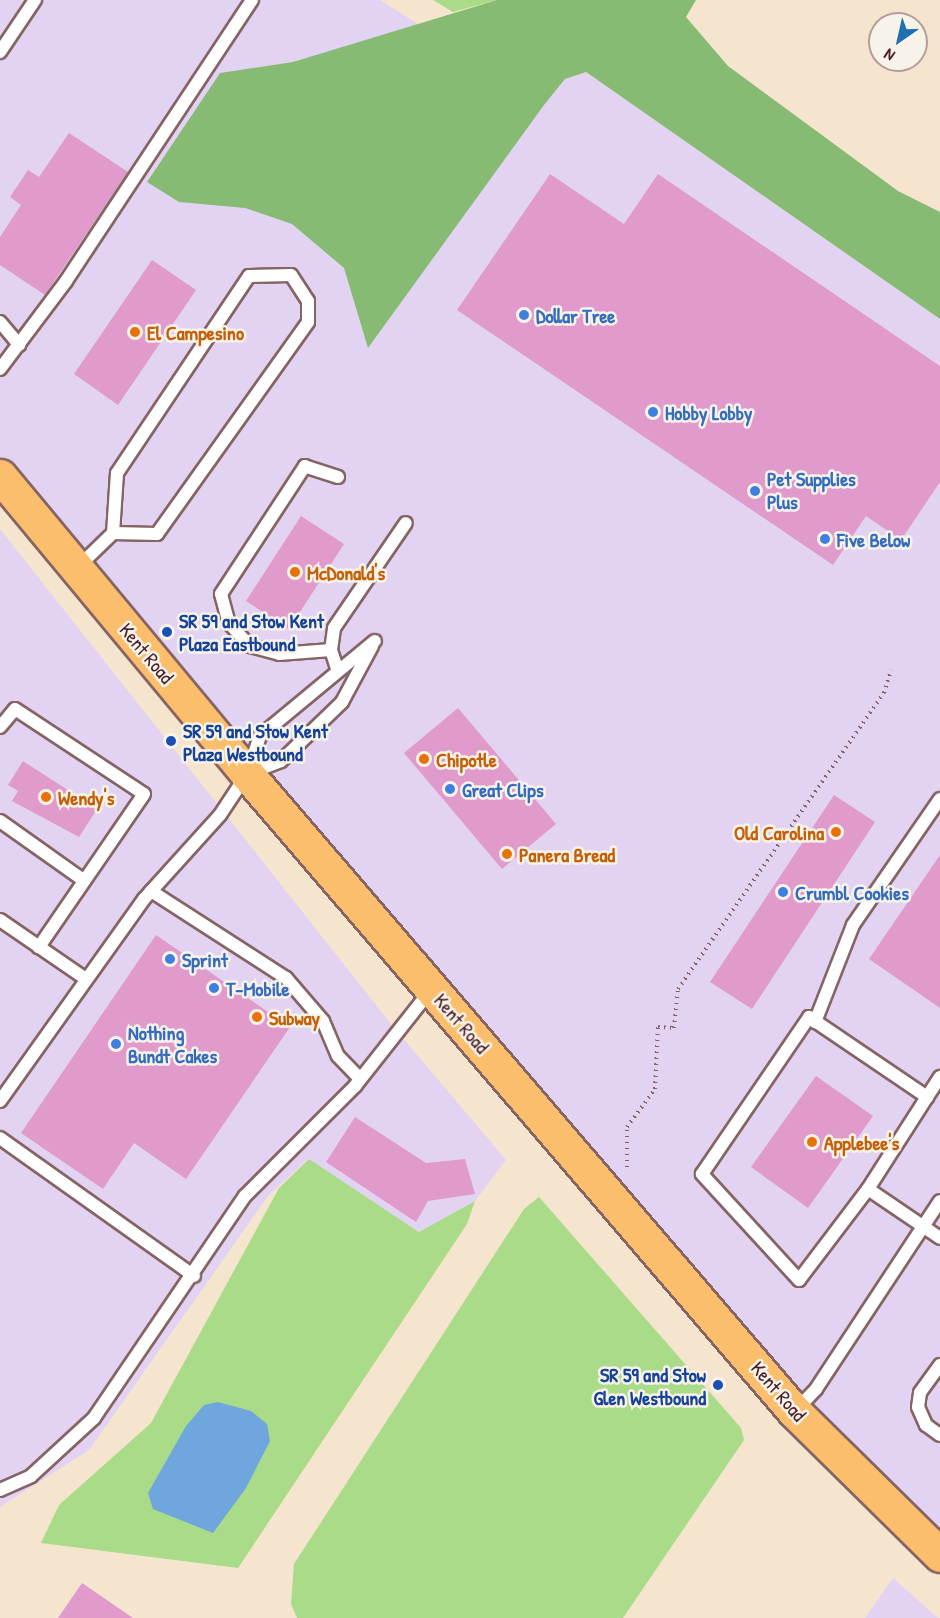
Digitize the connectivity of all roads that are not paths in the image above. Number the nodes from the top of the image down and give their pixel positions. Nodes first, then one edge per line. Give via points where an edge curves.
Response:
1 (35, 0) edge
2 (252, 0) edge
3 (0, 52) edge
4 (0, 322) edge
5 (19, 345) junction
6 (0, 369) edge
7 (0, 476) edge
8 (338, 477) dead end
9 (406, 523) dead end
10 (113, 533) junction
11 (77, 568) junction
12 (331, 650) junction
13 (338, 671) junction
14 (0, 728) edge
15 (246, 774) junction
16 (939, 802) edge
17 (0, 821) edge
18 (82, 879) junction
19 (152, 891) junction
20 (0, 920) edge
21 (39, 947) junction
22 (86, 979) junction
23 (432, 988) junction
24 (815, 1022) junction
25 (940, 1077) edge
26 (360, 1079) junction
27 (927, 1097) junction
28 (0, 1101) edge
29 (0, 1138) edge
30 (868, 1189) junction
31 (940, 1201) edge
32 (925, 1227) junction
33 (940, 1238) edge
34 (194, 1276) junction
35 (940, 1365) edge
36 (794, 1411) junction
37 (940, 1435) edge
38 (0, 1490) edge
39 (940, 1555) edge

1 - 3 lane
2 - 5 lane
4 - 5 lane
5 - 6 lane
7 - 11 main road, Kent Road
8 - 12 lane via 305,466 221,594 229,623 250,646 279,654
9 - 12 lane via 334,628
10 - 10 lane via 157,534 308,322 308,300 291,275 249,276 117,473
10 - 11 lane
11 - 15 main road, Kent Road
12 - 13 lane
13 - 15 lane via 260,736
13 - 15 lane via 375,641 342,702 280,762
14 - 18 lane via 15,709 144,794
15 - 19 lane via 220,815
15 - 23 main road, Kent Road
16 - 24 lane via 853,925
17 - 18 lane
18 - 21 lane
19 - 22 lane
19 - 26 lane via 286,978 323,1021 338,1056
20 - 21 lane
21 - 22 lane
22 - 28 lane
23 - 26 lane
23 - 36 main road, Kent Road
24 - 27 lane
24 - 30 lane via 808,1017 702,1174 799,1280
25 - 27 lane
26 - 34 lane via 245,1196
27 - 30 lane
29 - 34 lane
30 - 32 lane
31 - 32 lane
32 - 33 lane
32 - 36 lane via 816,1389
34 - 38 lane via 94,1419 31,1476
35 - 37 lane via 920,1393 918,1407 926,1425
36 - 39 main road, Kent Road

